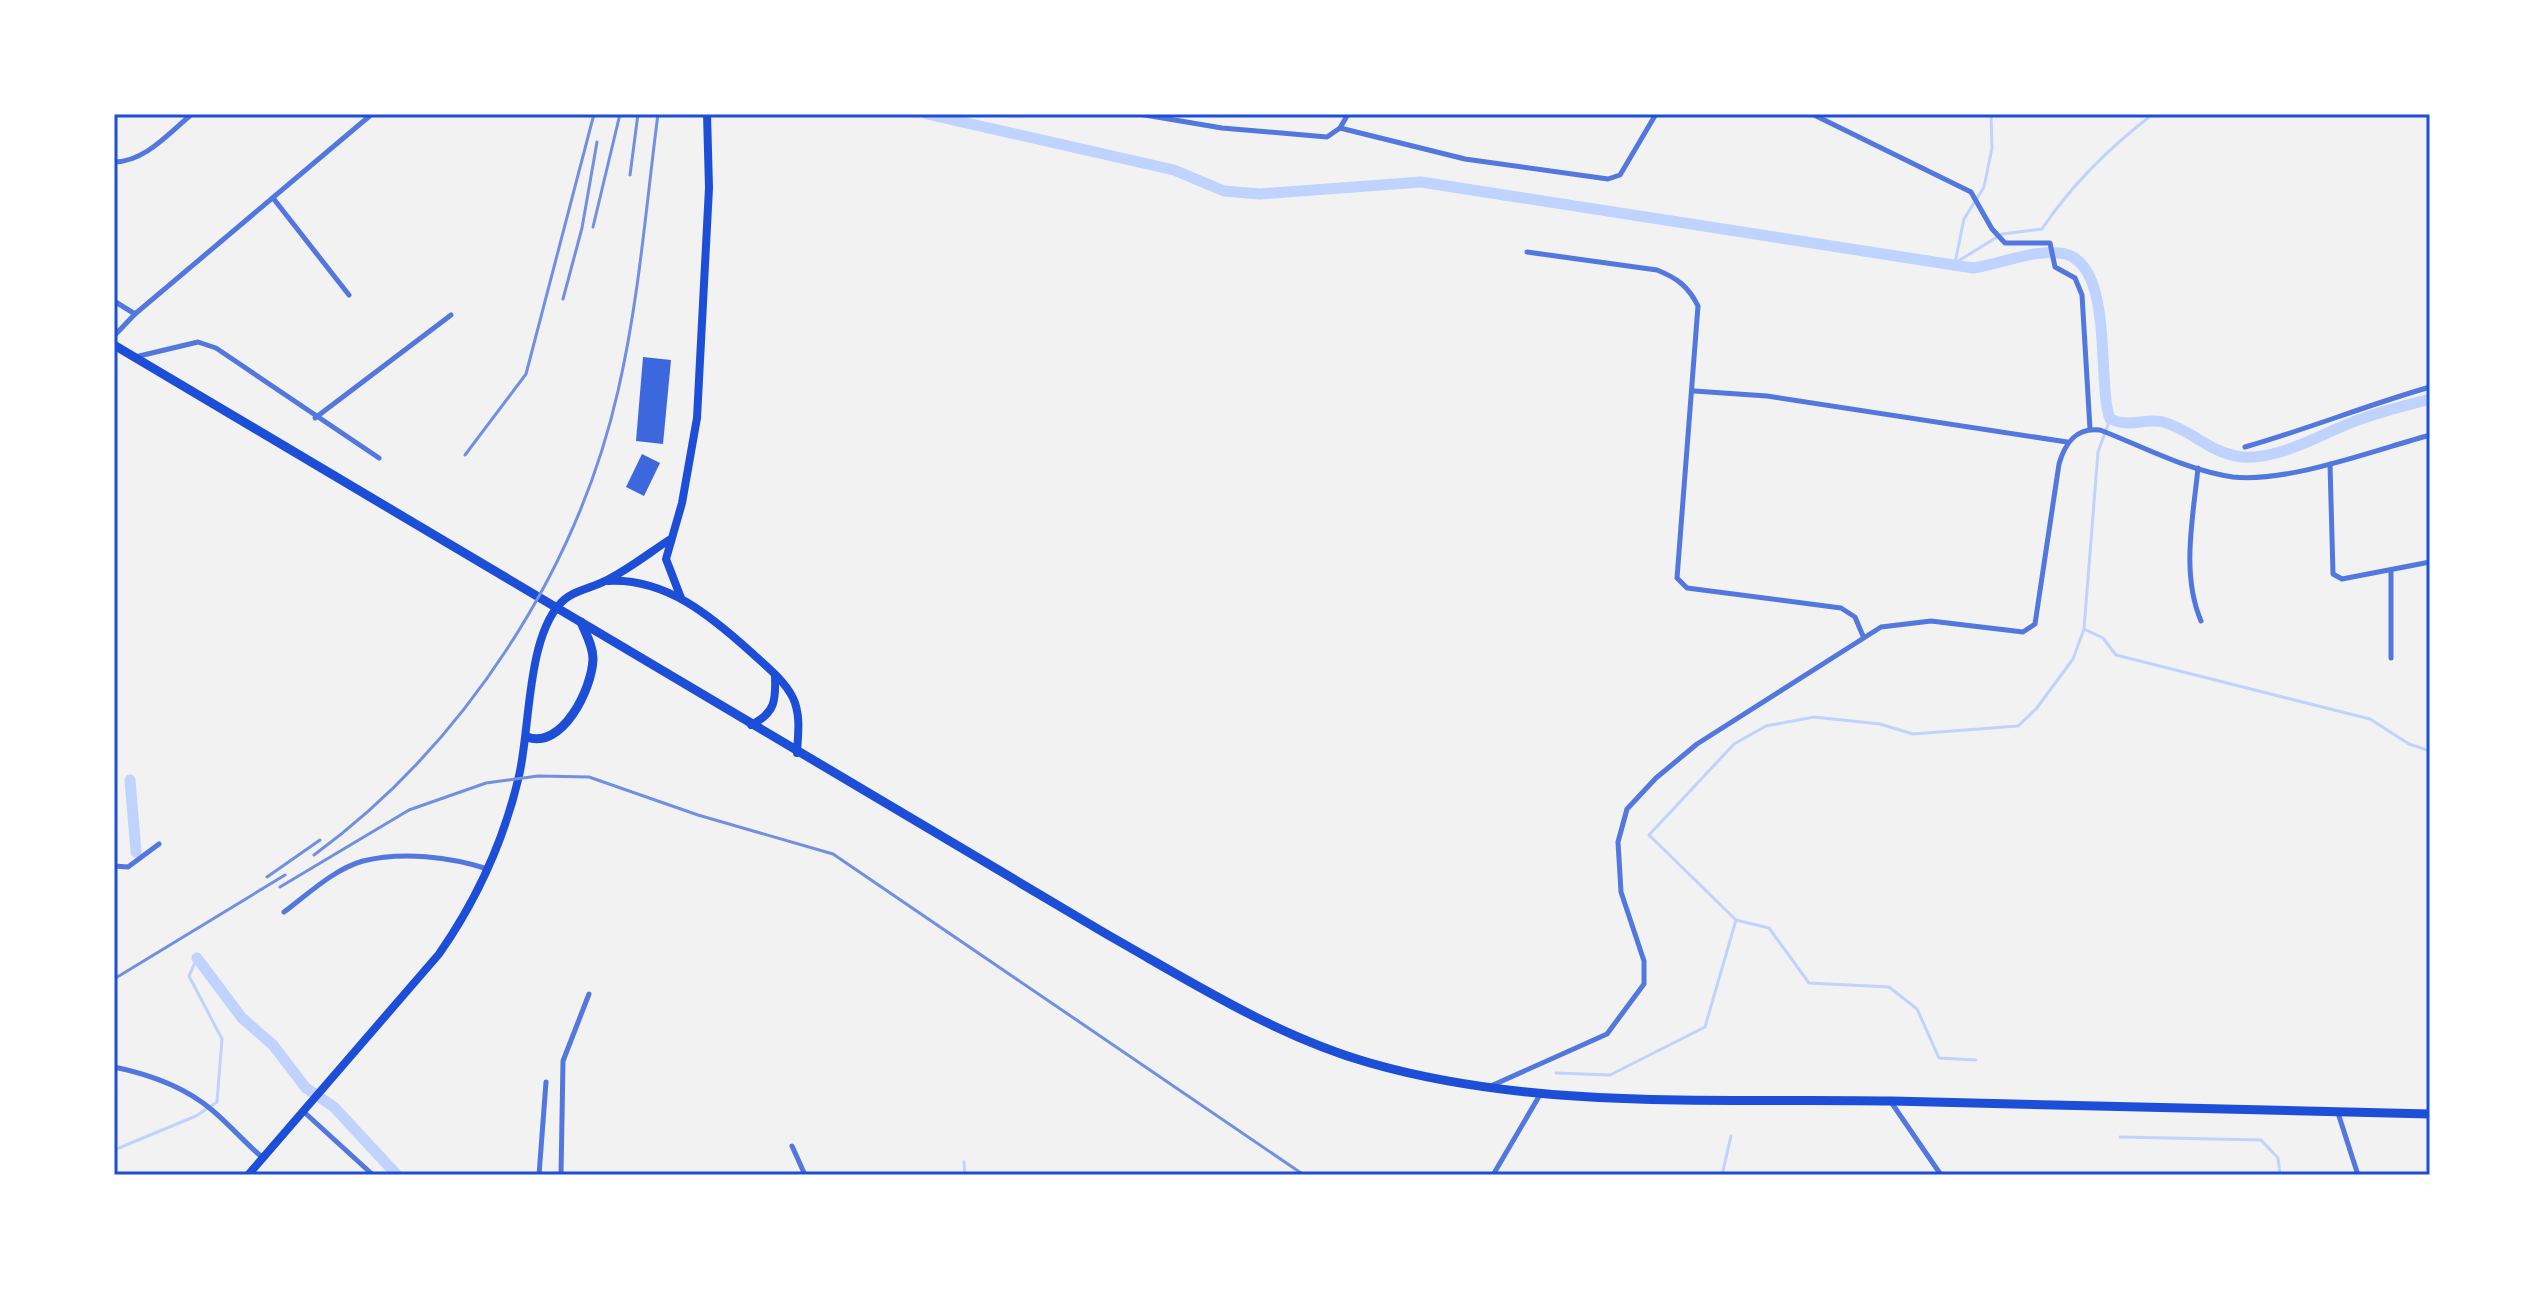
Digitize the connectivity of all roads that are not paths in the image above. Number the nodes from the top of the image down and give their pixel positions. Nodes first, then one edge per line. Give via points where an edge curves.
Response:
1 (192, 114) edge
2 (372, 114) edge
3 (707, 114) edge
4 (1139, 114) edge
5 (1348, 114) edge
6 (1656, 114) edge
7 (1812, 114) edge
8 (1177, 116) edge
9 (1340, 128) junction
10 (114, 162) edge
11 (273, 198) junction
12 (1527, 252) dead end
13 (349, 295) dead end
14 (114, 301) edge
15 (135, 314) junction
16 (451, 315) dead end
17 (114, 336) edge
18 (114, 345) edge
19 (134, 357) junction
20 (2430, 387) edge
21 (1694, 391) junction
22 (315, 418) junction
23 (2090, 429) junction
24 (2430, 435) edge
25 (2068, 443) junction
26 (2245, 447) dead end
27 (379, 458) dead end
28 (2330, 464) junction
29 (2198, 468) junction
30 (669, 540) junction
31 (2430, 562) edge
32 (2391, 571) junction
33 (606, 581) junction
34 (681, 598) junction
35 (2201, 621) dead end
36 (580, 622) junction
37 (1863, 636) junction
38 (2391, 658) dead end
39 (775, 676) junction
40 (751, 725) junction
41 (527, 737) junction
42 (797, 753) junction
43 (159, 844) dead end
44 (114, 866) edge
45 (488, 869) junction
46 (284, 912) dead end
47 (589, 994) dead end
48 (114, 1067) edge
49 (546, 1082) dead end
50 (1493, 1085) junction
51 (1541, 1092) junction
52 (1891, 1101) junction
53 (304, 1112) junction
54 (2337, 1112) junction
55 (2430, 1114) edge
56 (792, 1146) dead end
57 (263, 1158) junction
58 (248, 1175) edge
59 (373, 1175) edge
60 (539, 1175) edge
61 (561, 1175) edge
62 (805, 1175) edge
63 (1493, 1175) edge
64 (1941, 1175) edge
65 (2358, 1175) edge

1 - 10 street via 148,151
2 - 11 street
3 - 30 main road via 709,188 697,418 682,503
4 - 8 street
5 - 9 street
6 - 9 street via 1620,175 1608,179 1465,159
7 - 23 street via 1971,192 2005,243 2050,243 2055,267 2075,278 2082,295
8 - 9 street via 1222,128 1327,137
11 - 13 street
11 - 15 street
12 - 21 street via 1657,270 1677,278 1698,306
14 - 15 street
15 - 17 street
16 - 22 street
18 - 19 highway
19 - 22 street via 171,346 207,345
19 - 36 highway
20 - 26 street
21 - 25 street via 1767,396
21 - 37 street via 1677,578 1687,588 1841,608 1855,617
22 - 27 street
23 - 25 street
23 - 29 street
24 - 28 street
25 - 37 street via 2059,464 2038,615 2030,630 1931,621 1895,624
28 - 29 street via 2248,478
28 - 32 street via 2333,574 2342,579
29 - 35 street via 2190,547 2192,599
30 - 33 main road
30 - 34 main road via 666,559
31 - 32 street
32 - 38 street
33 - 34 main road via 652,585
33 - 41 main road via 559,604 548,623
34 - 39 main road via 729,632
36 - 40 highway
36 - 41 highway via 593,664 576,706 548,739
37 - 50 street via 1697,744 1627,809 1618,842 1621,892 1644,961 1644,984 1607,1034
39 - 40 main road via 774,706 767,717
39 - 42 main road via 796,706
40 - 42 highway
41 - 45 main road
42 - 50 highway via 1278,1029 1375,1064
43 - 44 street via 128,867
45 - 46 street via 462,861 397,856 361,862
45 - 53 main road via 439,954
47 - 61 street via 563,1061
48 - 57 street via 155,1076 212,1110
49 - 60 street
50 - 51 highway
51 - 52 highway
51 - 63 street
52 - 54 highway
52 - 64 street
53 - 57 main road
53 - 59 street
54 - 55 highway
54 - 65 street
56 - 62 street
57 - 58 main road

